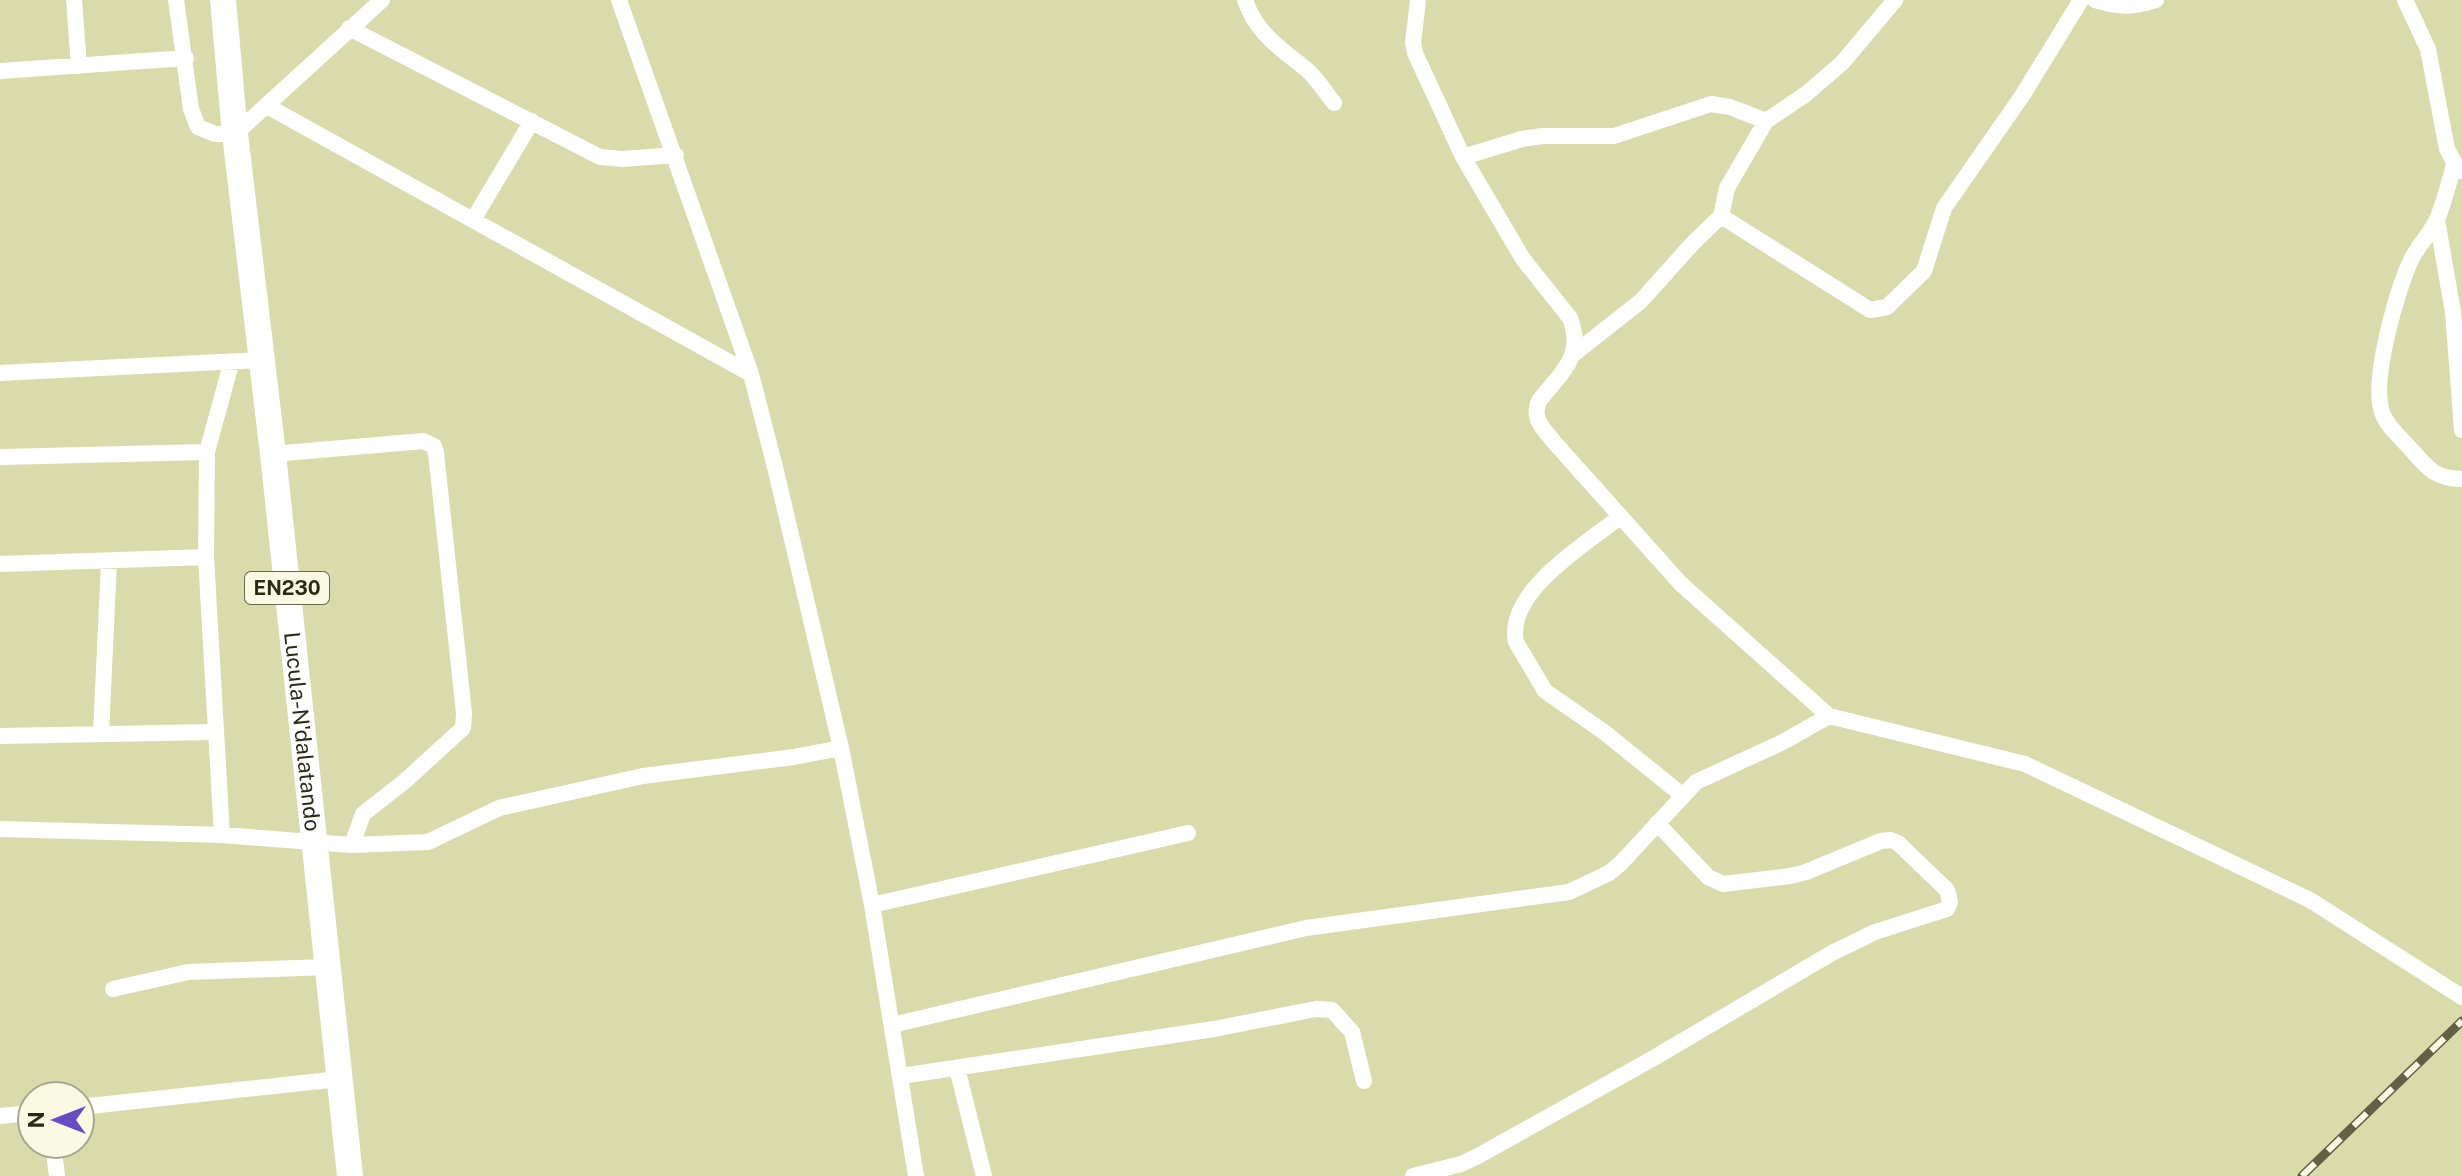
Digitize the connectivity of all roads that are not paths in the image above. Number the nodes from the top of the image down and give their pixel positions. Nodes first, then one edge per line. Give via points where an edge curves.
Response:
1 (74, 0) edge
2 (176, 0) edge
3 (223, 0) edge
4 (382, 0) edge
5 (619, 0) edge
6 (1245, 0) edge
7 (1418, 0) edge
8 (1895, 0) edge
9 (2081, 0) edge
10 (2095, 0) edge
11 (2156, 0) edge
12 (2405, 0) edge
13 (349, 28) junction
14 (186, 58) junction
15 (79, 66) junction
16 (0, 71) edge
17 (1334, 103) dead end
18 (267, 106) junction
19 (532, 121) junction
20 (1766, 121) junction
21 (235, 134) junction
22 (676, 155) junction
23 (1463, 157) junction
24 (2458, 170) edge
25 (1721, 216) junction
26 (473, 220) junction
27 (2437, 220) junction
28 (1575, 353) junction
29 (261, 360) junction
30 (231, 364) junction
31 (0, 373) edge
32 (751, 374) junction
33 (2462, 430) edge
34 (207, 452) junction
35 (273, 454) junction
36 (0, 457) edge
37 (2462, 479) edge
38 (1620, 517) junction
39 (206, 557) junction
40 (109, 561) junction
41 (0, 564) edge
42 (1829, 716) junction
43 (215, 732) junction
44 (101, 734) junction
45 (0, 736) edge
46 (841, 748) junction
47 (1682, 795) junction
48 (1657, 823) junction
49 (0, 829) edge
50 (1188, 833) dead end
51 (222, 835) junction
52 (312, 841) junction
53 (352, 845) junction
54 (872, 905) junction
55 (327, 967) junction
56 (113, 989) dead end
57 (2462, 997) edge
58 (892, 1025) junction
59 (957, 1068) junction
60 (901, 1076) junction
61 (339, 1079) junction
62 (1364, 1081) dead end
63 (96, 1105) edge
64 (350, 1176) edge
65 (916, 1176) edge
66 (984, 1176) edge
67 (1413, 1176) edge

1 - 15 street
2 - 14 street
3 - 21 highway, Lucula-N'dalatando / EN230
4 - 13 street
5 - 22 street
6 - 17 street via 1266,37 1308,71
7 - 23 street via 1415,53
8 - 20 street via 1842,63
9 - 25 street via 1944,208 1924,271 1887,307 1870,310
10 - 11 street via 2129,7
12 - 24 street via 2428,49 2447,149
13 - 18 street
13 - 19 street
14 - 15 street
14 - 21 street via 198,127
15 - 16 street
18 - 21 street
18 - 26 street
19 - 22 street via 600,157
19 - 26 street
20 - 23 street via 1711,104 1614,136 1542,136
20 - 25 street via 1731,180
21 - 29 highway, Lucula-N'dalatando / EN230
22 - 32 street
23 - 28 street via 1523,259 1570,318
24 - 27 street
25 - 28 street via 1641,301
26 - 32 street
27 - 33 street via 2453,312
27 - 37 street via 2412,257 2398,293 2379,397 2393,430 2432,472
28 - 38 street via 1539,401 1537,420
29 - 30 street
29 - 35 highway, Lucula-N'dalatando / EN230
30 - 31 street
30 - 34 street
32 - 46 street
34 - 36 street
34 - 39 street
35 - 52 highway, Lucula-N'dalatando / EN230
35 - 53 street via 423,441 436,453 463,728 363,814
38 - 42 street via 1681,584
38 - 47 street via 1548,573 1517,615 1516,642 1545,691
39 - 40 street
39 - 43 street
40 - 41 street
40 - 44 street
42 - 47 street via 1709,775
42 - 57 street via 2025,764 2310,900
43 - 44 street
43 - 51 street
44 - 45 street
46 - 53 street via 643,776 499,808 428,842
46 - 54 street
47 - 48 street
48 - 58 street via 1609,873 1569,892 1306,928
48 - 67 street via 1708,877 1723,884 1806,872 1891,840 1947,890 1950,902 1947,909 1875,932 1832,953 1478,1156
49 - 51 street
50 - 54 street
51 - 52 street
52 - 53 street
52 - 55 highway, Lucula-N'dalatando / EN230
54 - 58 street
55 - 56 street via 188,972
55 - 61 highway, Lucula-N'dalatando / EN230
58 - 60 street
59 - 60 street
59 - 62 street via 1316,1009 1332,1010 1352,1032
59 - 66 street
60 - 65 street
61 - 63 street
61 - 64 highway, Lucula-N'dalatando / EN230

